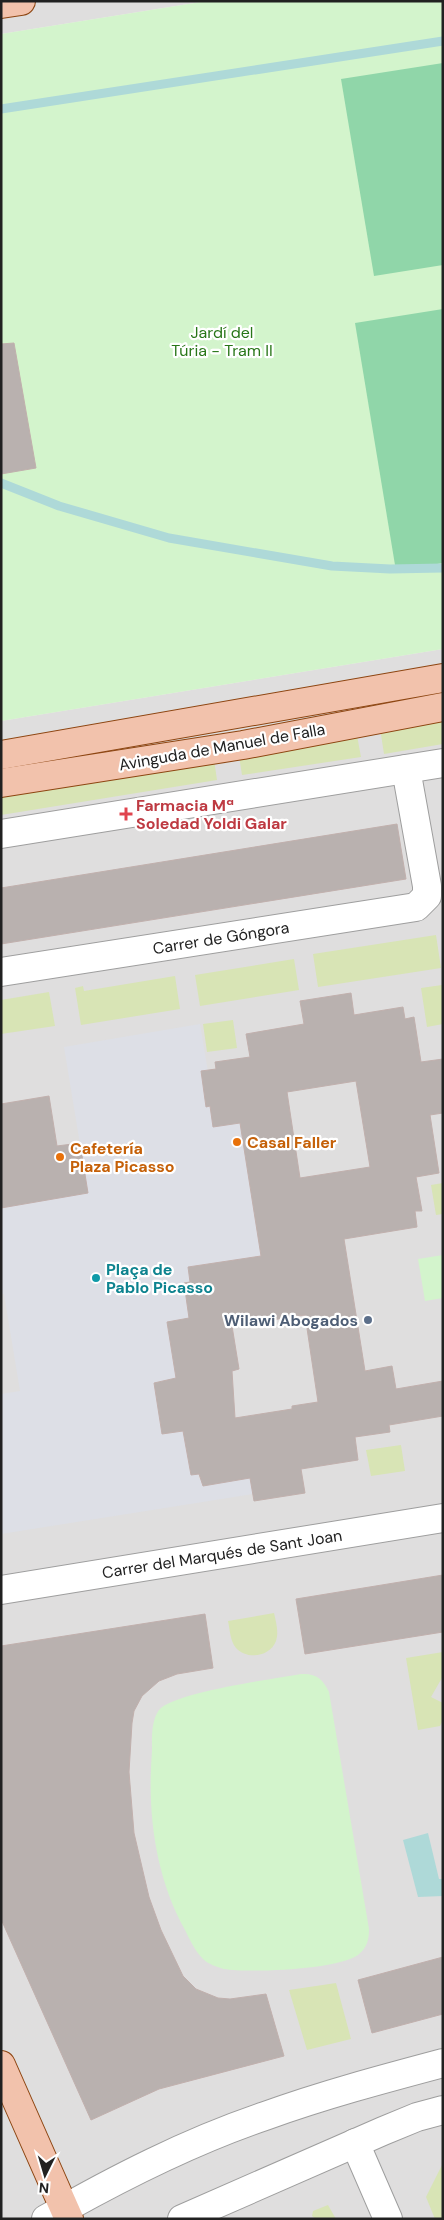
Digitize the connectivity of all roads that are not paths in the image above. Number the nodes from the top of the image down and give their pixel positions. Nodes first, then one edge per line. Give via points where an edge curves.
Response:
1 (21, 1) edge
2 (1, 4) edge
3 (443, 678) edge
4 (443, 707) edge
5 (1, 755) edge
6 (443, 763) edge
7 (406, 769) junction
8 (1, 784) edge
9 (1, 834) edge
10 (1, 972) edge
11 (443, 1518) edge
12 (1, 1590) edge
13 (443, 2063) edge
14 (1, 2065) edge
15 (1, 2092) edge
16 (443, 2110) edge
17 (26, 2120) junction
18 (355, 2143) junction
19 (59, 2215) edge
20 (182, 2219) edge
21 (388, 2219) edge

1 - 2 main road
3 - 5 main road, Avinguda de Manuel de Falla
4 - 8 main road, Avinguda de Manuel de Falla via 243,745
6 - 7 street
7 - 9 street
7 - 10 street, Carrer de Góngora via 426,886 426,896 416,907
11 - 12 street, Carrer del Marqués de Sant Joan
13 - 19 street via 338,2091 263,2116 131,2173
14 - 17 main road
15 - 17 main road
16 - 18 street via 417,2117
17 - 19 main road
18 - 20 street
18 - 21 street

